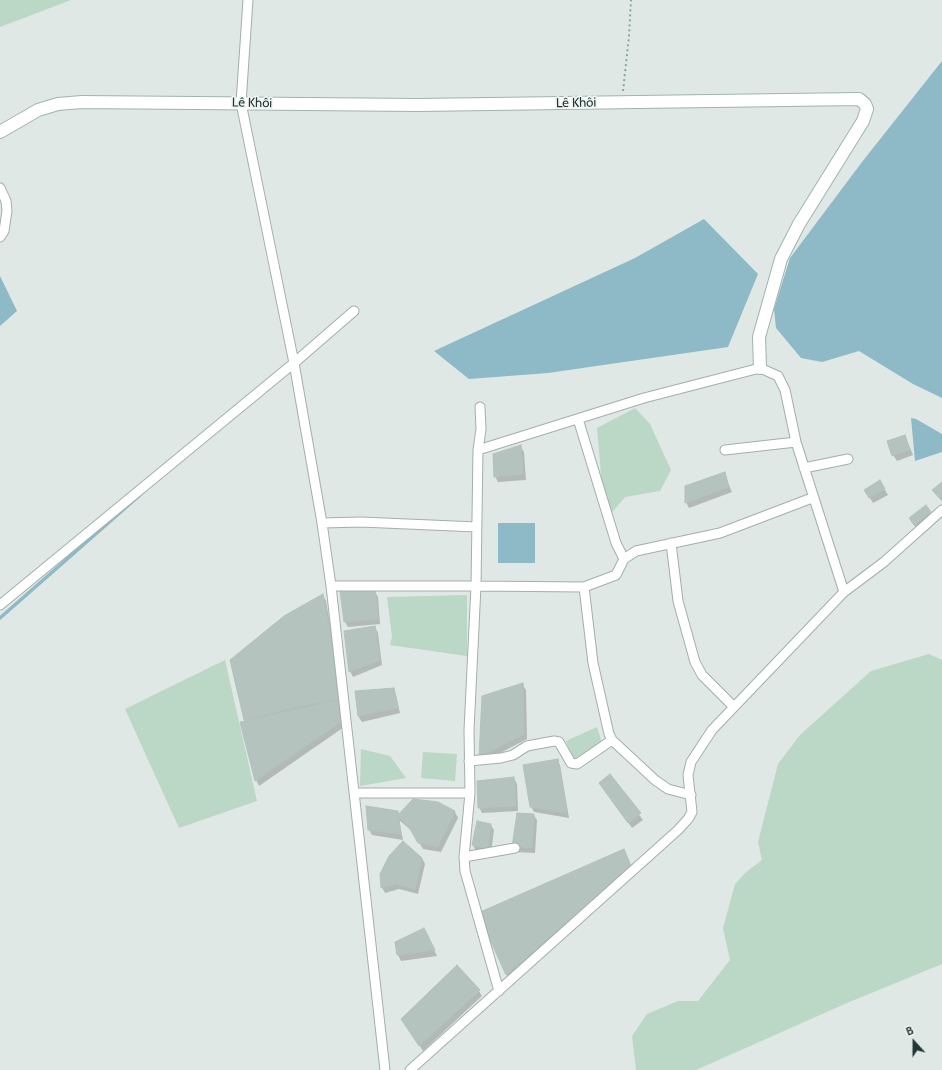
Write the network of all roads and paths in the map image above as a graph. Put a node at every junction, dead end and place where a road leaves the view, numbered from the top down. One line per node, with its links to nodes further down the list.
1 (248, 0): 4 (street)
2 (631, 0): 3 (path)
3 (622, 102): 4 (street, Lê Khôi); 10 (street, Lê Khôi)
4 (241, 103): 5 (street, Lê Khôi); 9 (street)
5 (0, 132)
6 (0, 188): 7 (street)
7 (0, 237)
8 (354, 311): 9 (street)
9 (294, 363): 20 (street); 28 (street)
10 (760, 368): 12 (street); 13 (street)
11 (480, 407): 14 (street)
12 (578, 419): 14 (street); 23 (street)
13 (796, 442): 15 (street); 17 (street)
14 (478, 450): 21 (street)
15 (725, 450)
16 (848, 459): 17 (street)
17 (804, 468): 18 (street)
18 (812, 498): 22 (street); 27 (street)
19 (942, 510): 27 (street)
20 (322, 523): 21 (street); 24 (street)
21 (477, 527): 25 (street)
22 (671, 544): 23 (street); 29 (street)
23 (624, 559): 26 (street)
24 (331, 586): 25 (street); 32 (street)
25 (476, 586): 26 (street); 31 (street)
26 (584, 587): 30 (street)
27 (844, 592): 29 (street)
28 (0, 605)
29 (733, 706): 34 (street)
30 (612, 740): 31 (street); 34 (street)
31 (469, 761): 33 (street)
32 (354, 793): 33 (street); 38 (street)
33 (470, 793): 36 (street)
34 (691, 795): 37 (street)
35 (516, 848): 36 (street)
36 (464, 857): 37 (street)
37 (499, 992): 39 (street)
38 (385, 1070)
39 (410, 1070)

